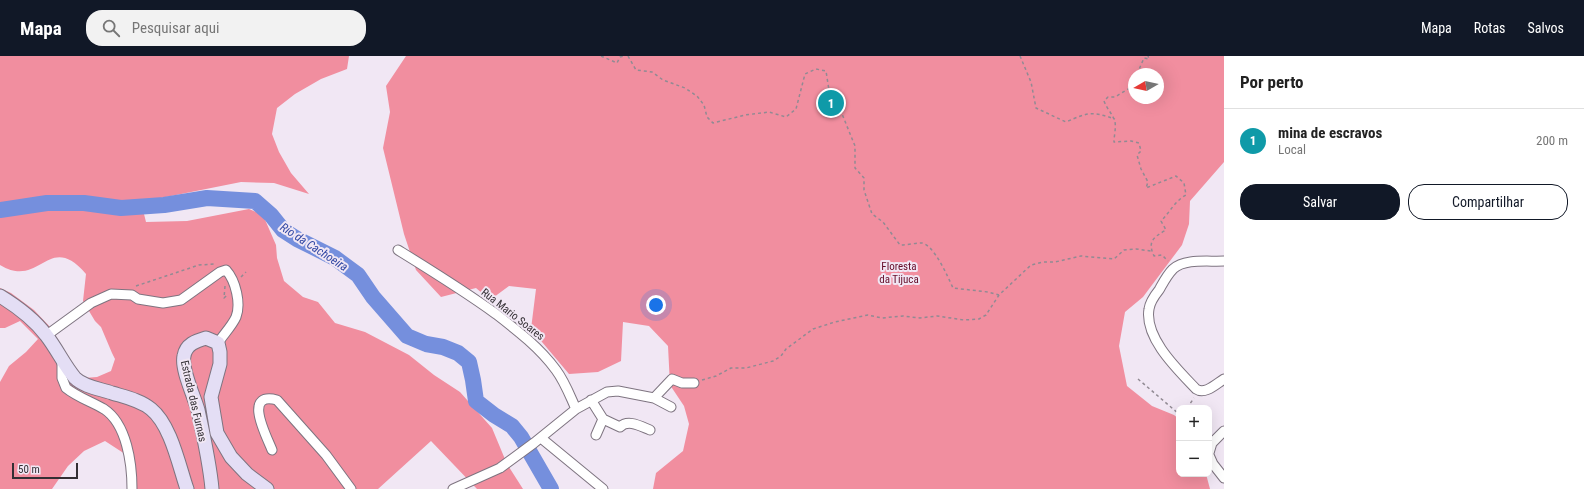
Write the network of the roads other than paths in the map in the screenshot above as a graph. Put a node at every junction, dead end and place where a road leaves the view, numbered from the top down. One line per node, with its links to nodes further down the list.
1 (398, 250): 12 (street, Rua Mario Soares)
2 (1224, 261): 7 (street)
3 (0, 296): 4 (main road)
4 (47, 335): 5 (street); 6 (main road)
5 (218, 343): 24 (main road, Estrada das Furnas); 25 (main road, Estrada das Furnas)
6 (62, 360): 22 (street); 23 (main road)
7 (1224, 379)
8 (694, 382): 9 (street)
9 (654, 398): 10 (street); 11 (street)
10 (591, 400): 12 (street); 13 (street)
11 (670, 407)
12 (576, 409): 17 (street)
13 (603, 419): 14 (street); 16 (street)
14 (650, 430)
15 (1224, 431): 18 (street)
16 (596, 435)
17 (537, 440): 27 (street); 28 (street)
18 (1212, 443)
19 (272, 450): 26 (street)
20 (1212, 462): 21 (street)
21 (1224, 478)
22 (132, 489)
23 (187, 489)
24 (212, 489)
25 (267, 489)
26 (351, 489)
27 (453, 489)
28 (602, 489)

